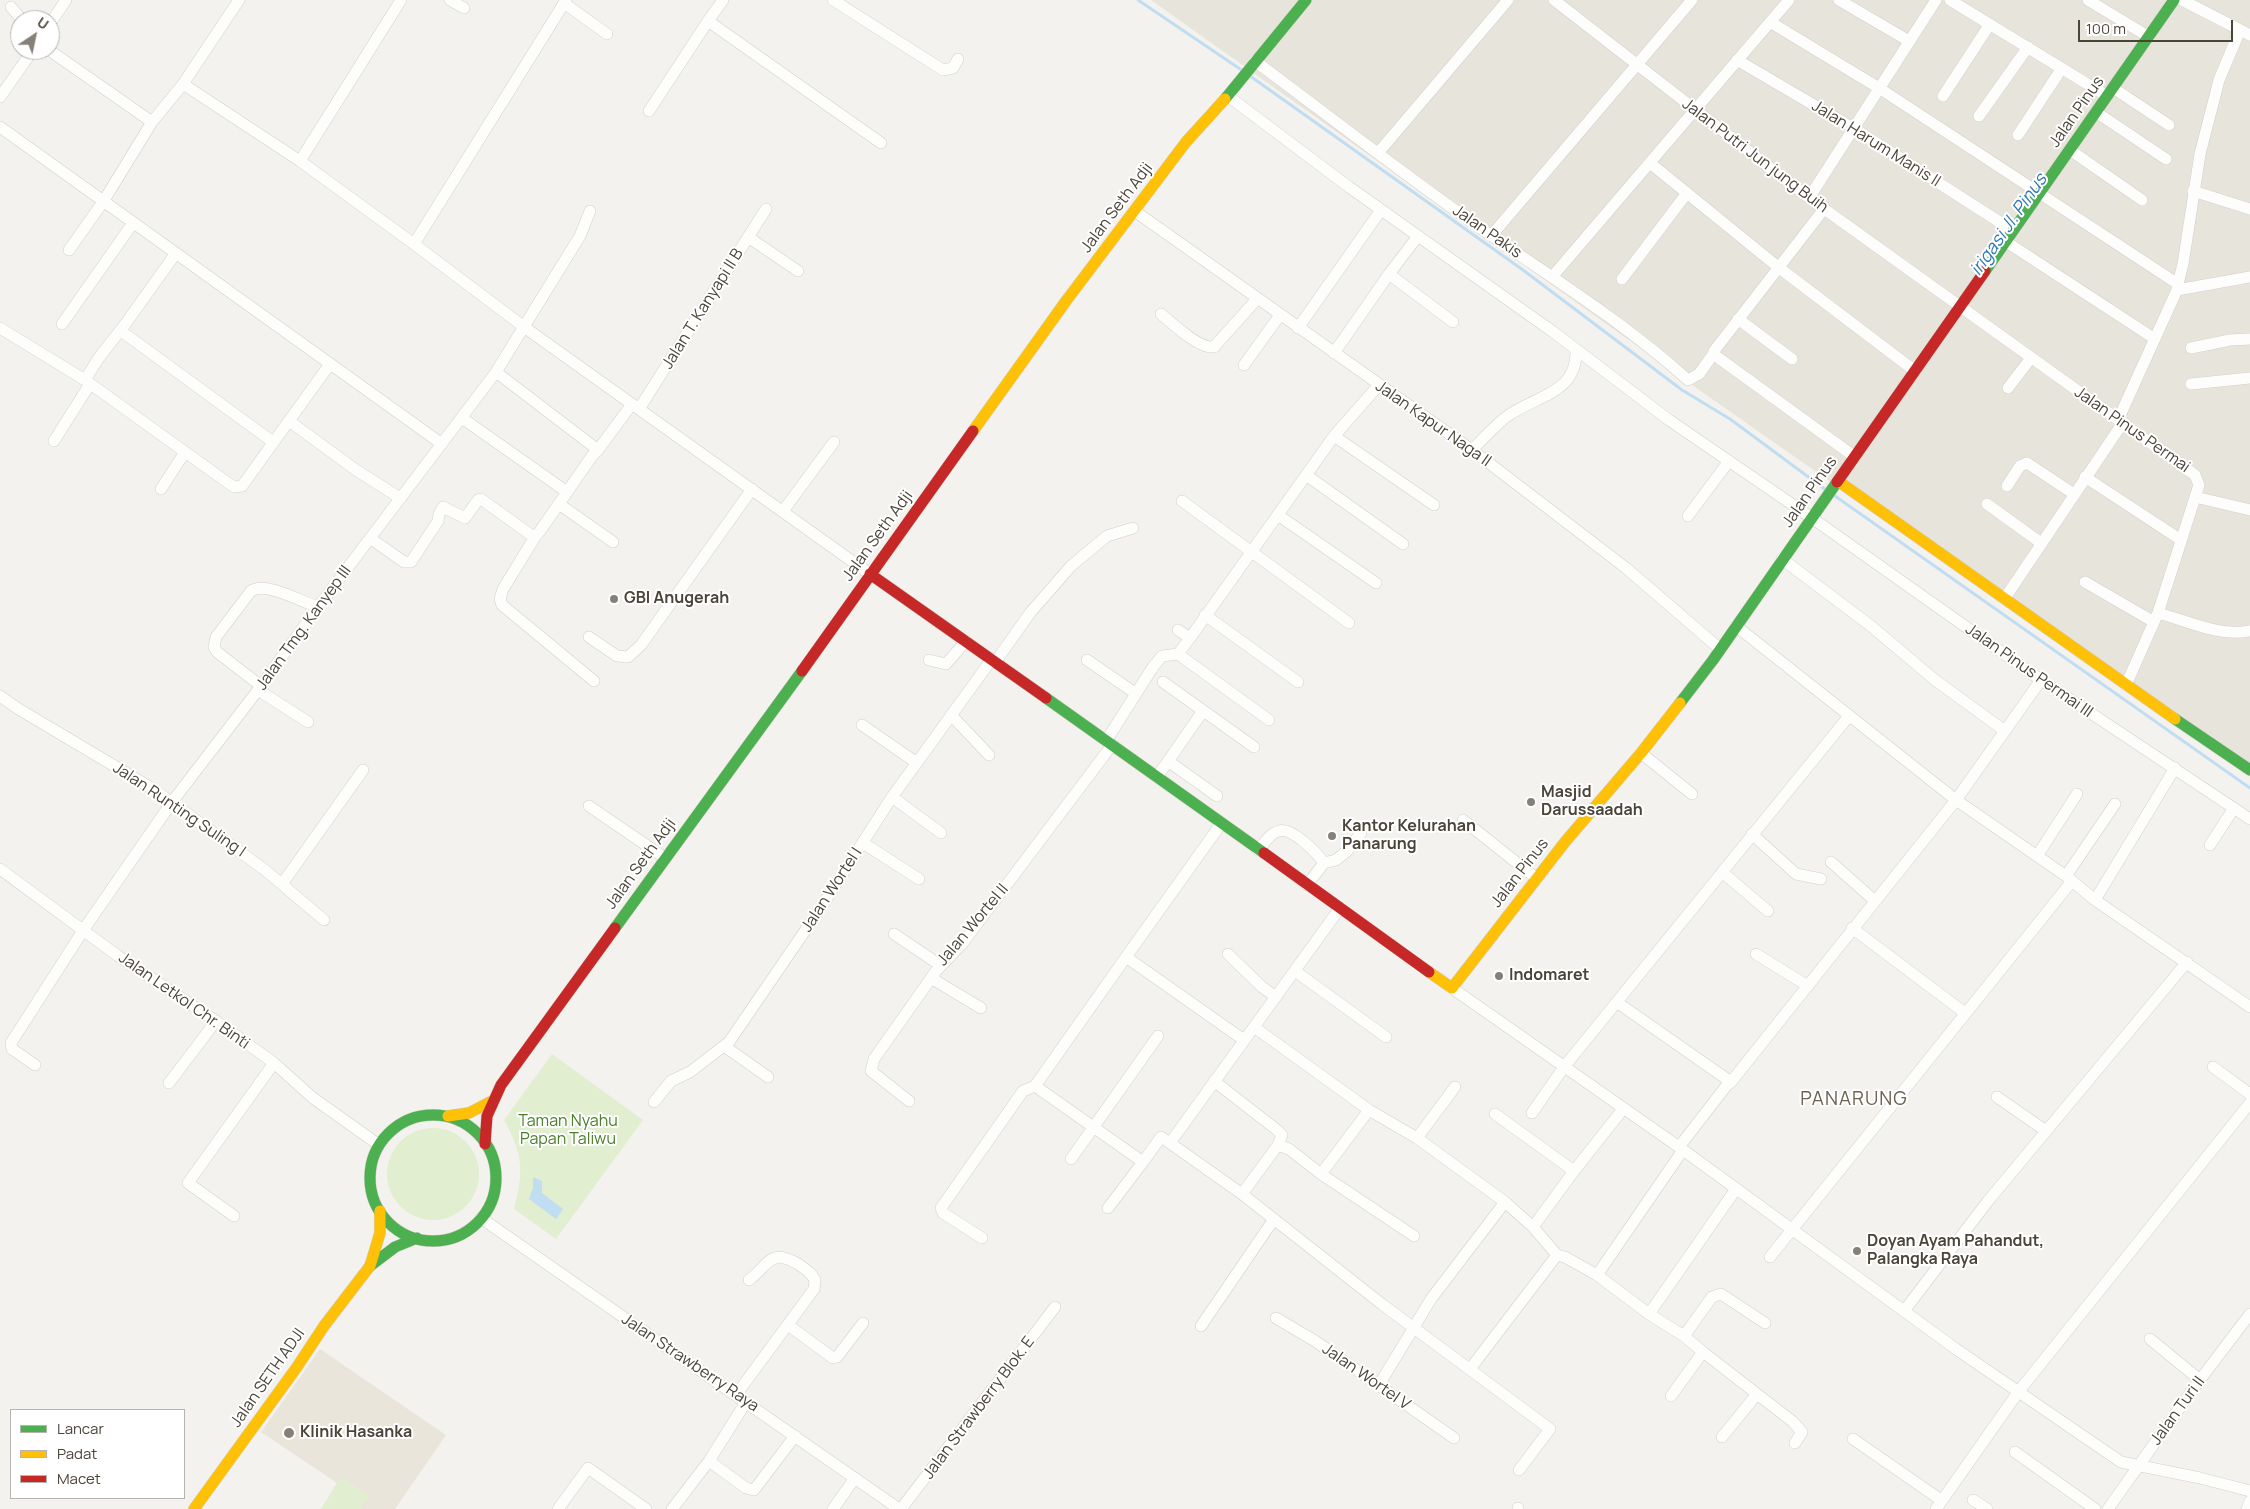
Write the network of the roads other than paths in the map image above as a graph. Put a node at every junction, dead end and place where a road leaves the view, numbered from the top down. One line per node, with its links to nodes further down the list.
1 (239, 0): 36 (street)
2 (401, 0): 55 (street)
3 (450, 0): 19 (street)
4 (723, 0): 21 (street)
5 (834, 0): 30 (street)
6 (1306, 0): 33 (street, Jalan Seth Adji)
7 (1508, 0): 53 (street)
8 (1554, 0): 34 (street, Jalan Putri Jun jung Buih)
9 (1692, 0): 34 (street)
10 (1788, 0): 22 (street)
11 (1839, 0): 27 (street)
12 (1936, 0): 27 (street)
13 (1950, 0): 23 (street)
14 (2088, 0): 26 (street)
15 (2174, 0): 26 (street, Jalan Pinus)
16 (2182, 0): 24 (street)
17 (565, 2): 25 (street); 75 (street)
18 (11, 7): 20 (street)
19 (464, 8)
20 (14, 10)
21 (708, 21): 43 (street); 51 (street)
22 (1770, 22): 32 (street); 37 (street)
23 (1990, 24): 28 (street); 40 (street)
24 (2245, 32): 57 (street)
25 (607, 34)
26 (2149, 37): 38 (street, Jalan Pinus)
27 (1909, 42): 37 (street)
28 (2028, 47): 35 (street); 45 (street)
29 (60, 57): 46 (street)
30 (958, 59)
31 (25, 60): 41 (street)
32 (1737, 60): 42 (street); 49 (street, Jalan Harum Manis II)
33 (1254, 62): 39 (street, Jalan Seth Adji); 53 (street, Jalan Pakis)
34 (1636, 64): 42 (street, Jalan Putri Jun jung Buih); 72 (street)
35 (2062, 68): 38 (street); 50 (street)
36 (183, 84): 46 (street); 55 (street)
37 (1879, 88): 49 (street); 58 (street)
38 (2110, 92): 44 (street, Jalan Pinus); 47 (street)
39 (1228, 96): 66 (street, Jalan Pinus Permai III); 68 (street, Jalan Seth Adji)
40 (1943, 96)
41 (0, 97)
42 (1695, 110): 56 (street); 60 (street, Jalan Putri Jun jung Buih)
43 (649, 111)
44 (2096, 112): 52 (street, Jalan Pinus); 54 (street)
45 (1979, 116)
46 (152, 122): 62 (street)
47 (2169, 125)
48 (0, 127): 62 (street)
49 (1853, 128): 60 (street); 70 (street, Jalan Harum Manis II)
50 (2018, 135)
51 (881, 143)
52 (2070, 150): 58 (street, Jalan Pinus); 61 (street)
53 (1378, 153): 72 (street, Jalan Pakis)
54 (2166, 159)
55 (300, 161): 75 (street)
56 (1650, 163): 59 (street); 81 (street)
57 (2193, 191): 65 (street); 84 (street)
58 (2040, 192): 70 (street, Jalan Pinus); 84 (street)
59 (1687, 193): 78 (street); 83 (street)
60 (1809, 198): 64 (street, Jalan Putri Jun jung Buih)
61 (2142, 200)
62 (104, 202): 69 (street); 76 (street)
63 (766, 209): 73 (street, Jalan T. Kanyapi II B)
64 (1824, 209): 78 (street); 86 (street, Jalan Putri Jun jung Buih)
65 (2250, 209)
66 (1380, 210): 71 (street, Jalan Pinus Permai III); 94 (street)
67 (590, 211): 92 (street, Jalan Tmg. Kanyep III)
68 (1136, 212): 85 (street, Jalan Kapur Naga II); 155 (street, Jalan Seth Adji)
69 (133, 222): 77 (street); 91 (street)
70 (2012, 230): 74 (street, Jalan Pinus)
71 (1418, 236): 80 (street); 99 (street, Jalan Pinus Permai III)
72 (1491, 236): 81 (street, Jalan Pakis)
73 (748, 237): 79 (street); 113 (street, Jalan T. Kanyapi II B)
74 (2005, 241): 86 (street, Jalan Pinus); 97 (street)
75 (414, 244): 92 (street)
76 (69, 250)
77 (176, 253): 95 (street); 104 (street)
78 (1778, 267): 89 (street); 106 (street)
79 (798, 271)
80 (1389, 274): 90 (street); 100 (street)
81 (1552, 277): 101 (street, Jalan Pakis)
82 (2250, 277): 84 (street)
83 (1622, 279)
84 (2177, 287): 97 (street)
85 (1257, 299): 87 (street); 88 (street, Jalan Kapur Naga II)
86 (1960, 307): 102 (street, Jalan Pinus Permai); 106 (street, Jalan Pinus)
87 (1161, 314)
88 (1280, 315): 94 (street, Jalan Kapur Naga II); 105 (street)
89 (1738, 319): 101 (street); 103 (street)
90 (1453, 322)
91 (62, 324)
92 (524, 327): 107 (street, Jalan Tmg. Kanyep III); 113 (street)
93 (0, 328): 109 (street)
94 (1298, 328): 100 (street, Jalan Kapur Naga II)
95 (121, 331): 109 (street); 119 (street)
96 (2250, 338): 98 (street)
97 (2155, 339): 116 (street)
98 (2191, 348)
99 (1576, 349): 123 (street); 126 (street, Jalan Pinus Permai III)
100 (1334, 353): 111 (street, Jalan Kapur Naga II)
101 (1714, 353): 125 (street)
102 (2031, 358): 112 (street); 116 (street, Jalan Pinus Permai)
103 (1792, 359)
104 (330, 364): 115 (street); 121 (street)
105 (1244, 365)
106 (1915, 371): 125 (street, Jalan Pinus)
107 (496, 372): 114 (street, Jalan Tmg. Kanyep III); 122 (street)
108 (2250, 378): 110 (street)
109 (87, 382): 118 (street); 124 (street)
110 (2191, 384)
111 (1379, 385): 117 (street); 123 (street, Jalan Kapur Naga II)
112 (2008, 388)
113 (636, 406): 122 (street, Jalan T. Kanyapi II B); 132 (street)
114 (462, 418): 121 (street, Jalan Tmg. Kanyep III); 133 (street)
115 (289, 420): 119 (street); 136 (street)
116 (2120, 422): 128 (street); 135 (street, Jalan Pinus Permai)
117 (1334, 436): 127 (street); 140 (street)
118 (54, 441)
119 (273, 442): 124 (street)
120 (834, 442): 142 (street)
121 (442, 444): 136 (street, Jalan Tmg. Kanyep III)
122 (598, 450): 133 (street, Jalan T. Kanyapi II B)
123 (1472, 450): 169 (street, Jalan Kapur Naga II)
124 (185, 452): 131 (street)
125 (1855, 457): 129 (street, Jalan Pinus)
126 (1729, 461): 144 (street); 145 (street, Jalan Pinus Permai III)
127 (1306, 475): 143 (street); 152 (street)
128 (2086, 477): 134 (street); 149 (street)
129 (1836, 484): 145 (street, Jalan Pinus); 158 (street)
130 (2006, 486): 134 (street)
131 (160, 489)
132 (752, 490): 142 (street); 166 (street)
133 (567, 492): 138 (street, Jalan T. Kanyapi II B)
134 (2074, 494): 151 (street)
135 (2195, 497): 141 (street); 149 (street, Jalan Pinus Permai)
136 (400, 498): 148 (street, Jalan Tmg. Kanyep III)
137 (1182, 501): 153 (street)
138 (559, 504): 147 (street, Jalan T. Kanyapi II B); 150 (street)
139 (1987, 504): 151 (street)
140 (1434, 505)
141 (2250, 510)
142 (783, 511): 155 (street)
143 (1278, 514): 153 (street); 157 (street)
144 (1688, 516)
145 (1812, 518): 154 (street, Jalan Pinus); 174 (street, Jalan Pinus Permai III)
146 (1133, 528): 172 (street, Jalan Wortel I)
147 (535, 537): 148 (street); 175 (street, Jalan T. Kanyapi II B)
148 (370, 538): 159 (street, Jalan Tmg. Kanyep III)
149 (2181, 540): 161 (street, Jalan Pinus Permai)
150 (613, 542)
151 (2041, 543): 158 (street)
152 (1404, 544)
153 (1252, 553): 160 (street); 162 (street)
154 (1782, 559): 163 (street, Jalan Pinus); 188 (street)
155 (870, 574): 168 (street); 218 (street, Jalan Seth Adji)
156 (2085, 582): 161 (street)
157 (1376, 583)
158 (2005, 598): 178 (street)
159 (318, 607): 179 (street, Jalan Tmg. Kanyep III); 179 (street)
160 (1205, 615): 167 (street); 177 (street)
161 (2156, 618): 165 (street); 178 (street, Jalan Pinus Permai)
162 (1349, 623)
163 (1736, 626): 169 (street, Jalan Pinus); 184 (street)
164 (1178, 630): 167 (street)
165 (2250, 632)
166 (589, 637)
167 (1190, 638): 170 (street)
168 (966, 641): 171 (street); 172 (street)
169 (1720, 649): 191 (street, Jalan Pinus)
170 (1178, 654): 180 (street, Jalan Wortel II); 185 (street)
171 (929, 660)
172 (994, 660): 183 (street, Jalan Wortel I); 189 (street)
173 (1087, 660): 180 (street)
174 (2041, 680): 188 (street); 195 (street, Jalan Pinus Permai III)
175 (594, 681)
176 (1164, 682): 182 (street)
177 (1298, 682)
178 (2126, 685): 197 (street)
179 (260, 688): 186 (street); 204 (street, Jalan Tmg. Kanyep III)
180 (1135, 693): 189 (street, Jalan Wortel II)
181 (0, 696): 204 (street, Jalan Runting Suling I)
182 (1203, 711): 190 (street); 193 (street)
183 (951, 715): 192 (street); 194 (street, Jalan Wortel I)
184 (1848, 716): 203 (street); 213 (street)
185 (1269, 720)
186 (308, 722)
187 (862, 725): 194 (street)
188 (2005, 731): 203 (street)
189 (1109, 743): 198 (street); 241 (street, Jalan Wortel II)
190 (1254, 746)
191 (1641, 753): 199 (street); 223 (street, Jalan Pinus)
192 (988, 755)
193 (1168, 761): 198 (street); 201 (street)
194 (917, 763): 202 (street, Jalan Wortel I)
195 (2175, 768): 207 (street, Jalan Pinus Permai III); 229 (street)
196 (363, 770): 227 (street)
197 (2250, 770)
198 (1157, 777): 210 (street)
199 (1692, 794)
200 (2077, 794): 217 (street)
201 (1217, 796)
202 (892, 797): 211 (street); 214 (street, Jalan Wortel I)
203 (1956, 800): 217 (street); 230 (street)
204 (172, 802): 227 (street, Jalan Runting Suling I); 235 (street, Jalan Tmg. Kanyep III)
205 (2115, 804): 224 (street)
206 (589, 806): 218 (street)
207 (2234, 808): 208 (street, Jalan Pinus Permai III); 215 (street)
208 (2250, 819)
209 (1463, 820): 223 (street)
210 (1221, 824): 216 (street); 239 (street)
211 (941, 833)
212 (1360, 833): 220 (street)
213 (1752, 834): 222 (street); 226 (street)
214 (863, 843): 225 (street); 256 (street, Jalan Wortel I)
215 (2210, 845)
216 (1258, 850): 220 (street); 228 (street)
217 (2037, 856): 224 (street)
218 (664, 858): 270 (street, Jalan Seth Adji)
219 (1831, 862): 230 (street)
220 (1324, 863): 228 (street)
221 (0, 869): 235 (street, Jalan Letkol Chr. Binti)
222 (1722, 872): 232 (street); 247 (street)
223 (1536, 878): 245 (street, Jalan Pinus)
224 (2069, 878): 229 (street); 250 (street)
225 (919, 879)
226 (1821, 879)
227 (282, 884): 233 (street, Jalan Runting Suling I)
228 (1307, 885): 231 (street)
229 (2095, 900): 240 (street)
230 (1875, 901): 234 (street)
231 (1340, 908): 242 (street); 245 (street)
232 (1768, 911)
233 (324, 920)
234 (1852, 928): 244 (street); 250 (street)
235 (84, 929): 251 (street, Jalan Letkol Chr. Binti); 258 (street, Jalan Tmg. Kanyep III)
236 (894, 934): 241 (street)
237 (1228, 954): 246 (street)
238 (1756, 954): 244 (street)
239 (1126, 957): 255 (street); 265 (street)
240 (2187, 962): 248 (street); 279 (street)
241 (940, 965): 243 (street, Jalan Wortel II)
242 (1294, 971): 246 (street); 254 (street)
243 (931, 978): 249 (street); 269 (street, Jalan Wortel II)
244 (1808, 986): 264 (street)
245 (1452, 988): 260 (street)
246 (1276, 997): 252 (street)
247 (1618, 1003): 260 (street); 264 (street)
248 (2250, 1007)
249 (982, 1008)
250 (1965, 1013): 299 (street)
251 (216, 1021): 257 (street, Jalan Letkol Chr. Binti); 263 (street)
252 (1254, 1027): 255 (street); 274 (street)
253 (1158, 1036): 278 (street)
254 (1386, 1038)
255 (1244, 1040): 262 (street)
256 (724, 1046): 261 (street); 271 (street, Jalan Wortel I)
257 (274, 1064): 283 (street, Jalan Letkol Chr. Binti); 295 (street)
258 (35, 1065)
259 (2213, 1066): 267 (street)
260 (1564, 1067): 273 (street); 275 (street)
261 (768, 1077)
262 (1214, 1081): 281 (street); 284 (street)
263 (169, 1082)
264 (1731, 1082): 285 (street)
265 (1035, 1086): 278 (street); 302 (street)
266 (1455, 1087): 280 (street)
267 (2250, 1094)
268 (1997, 1097): 279 (street)
269 (909, 1101)
270 (490, 1102): 277 (street); 282 (street)
271 (654, 1102)
272 (2250, 1103): 324 (street)
273 (1623, 1109): 285 (street); 288 (street)
274 (1369, 1110): 280 (street); 289 (street)
275 (1532, 1113)
276 (1495, 1114): 288 (street)
277 (444, 1116): 282 (street); 283 (street)
278 (1092, 1127): 286 (street); 287 (street)
279 (2046, 1131): 309 (street)
280 (1417, 1138): 292 (street)
281 (1170, 1143): 287 (street); 291 (street)
282 (485, 1144): 296 (street)
283 (379, 1145): 294 (street)
284 (1278, 1145): 289 (street); 291 (street)
285 (1681, 1149): 290 (street); 306 (street)
286 (1071, 1159)
287 (1143, 1162): 293 (street)
288 (1574, 1171): 298 (street)
289 (1321, 1174): 300 (street)
290 (1736, 1189): 299 (street); 310 (street)
291 (1242, 1194): 297 (street)
292 (1505, 1202): 298 (street); 317 (street)
293 (1108, 1208)
294 (380, 1211): 301 (street); 305 (street)
295 (234, 1216)
296 (481, 1218): 301 (street); 326 (street, Jalan Strawberry Raya)
297 (1274, 1219): 316 (street); 317 (street)
298 (1534, 1227): 303 (street)
299 (1792, 1230): 304 (street); 309 (street)
300 (1414, 1236)
301 (418, 1238): 305 (street)
302 (982, 1238)
303 (1557, 1255): 306 (street); 321 (street)
304 (1770, 1257)
305 (370, 1266): 343 (street, Jalan SETH ADJI)
306 (1597, 1275): 310 (street)
307 (749, 1280): 315 (street)
308 (1055, 1307): 348 (street, Jalan Strawberry Blok. E)
309 (1904, 1311): 324 (street)
310 (1649, 1314): 318 (street)
311 (2250, 1314): 322 (street, Jalan Turi II)
312 (1276, 1318): 323 (street, Jalan Wortel V)
313 (863, 1322): 315 (street)
314 (1765, 1323): 318 (street)
315 (788, 1325): 326 (street)
316 (1201, 1326)
317 (1414, 1328): 321 (street); 323 (street)
318 (1684, 1336): 320 (street)
319 (2150, 1339): 322 (street)
320 (1704, 1352): 325 (street); 327 (street)
321 (1470, 1369): 337 (street)
322 (2200, 1380): 336 (street, Jalan Turi II)
323 (1379, 1385): 331 (street, Jalan Wortel V)
324 (2019, 1391): 336 (street); 342 (street)
325 (1757, 1394): 330 (street); 333 (street)
326 (736, 1395): 328 (street, Jalan Strawberry Raya)
327 (1671, 1396)
328 (746, 1402): 329 (street, Jalan Strawberry Raya); 335 (street)
329 (795, 1436): 335 (street); 338 (street, Jalan Strawberry Raya)
330 (1722, 1437)
331 (1454, 1438)
332 (1853, 1439): 342 (street)
333 (1795, 1443)
334 (2015, 1452): 350 (street)
335 (709, 1461): 346 (street)
336 (2139, 1466): 339 (street); 351 (street, Jalan Turi II)
337 (1519, 1470)
338 (854, 1478): 347 (street); 348 (street, Jalan Strawberry Raya)
339 (2250, 1491)
340 (1973, 1500): 349 (street)
341 (2250, 1501): 352 (street)
342 (1939, 1505)
343 (194, 1509)
344 (558, 1509): 345 (street)
345 (646, 1509)
346 (672, 1509)
347 (833, 1509)
348 (900, 1509)
349 (1987, 1509)
350 (2095, 1509)
351 (2108, 1509)
352 (2247, 1509)

